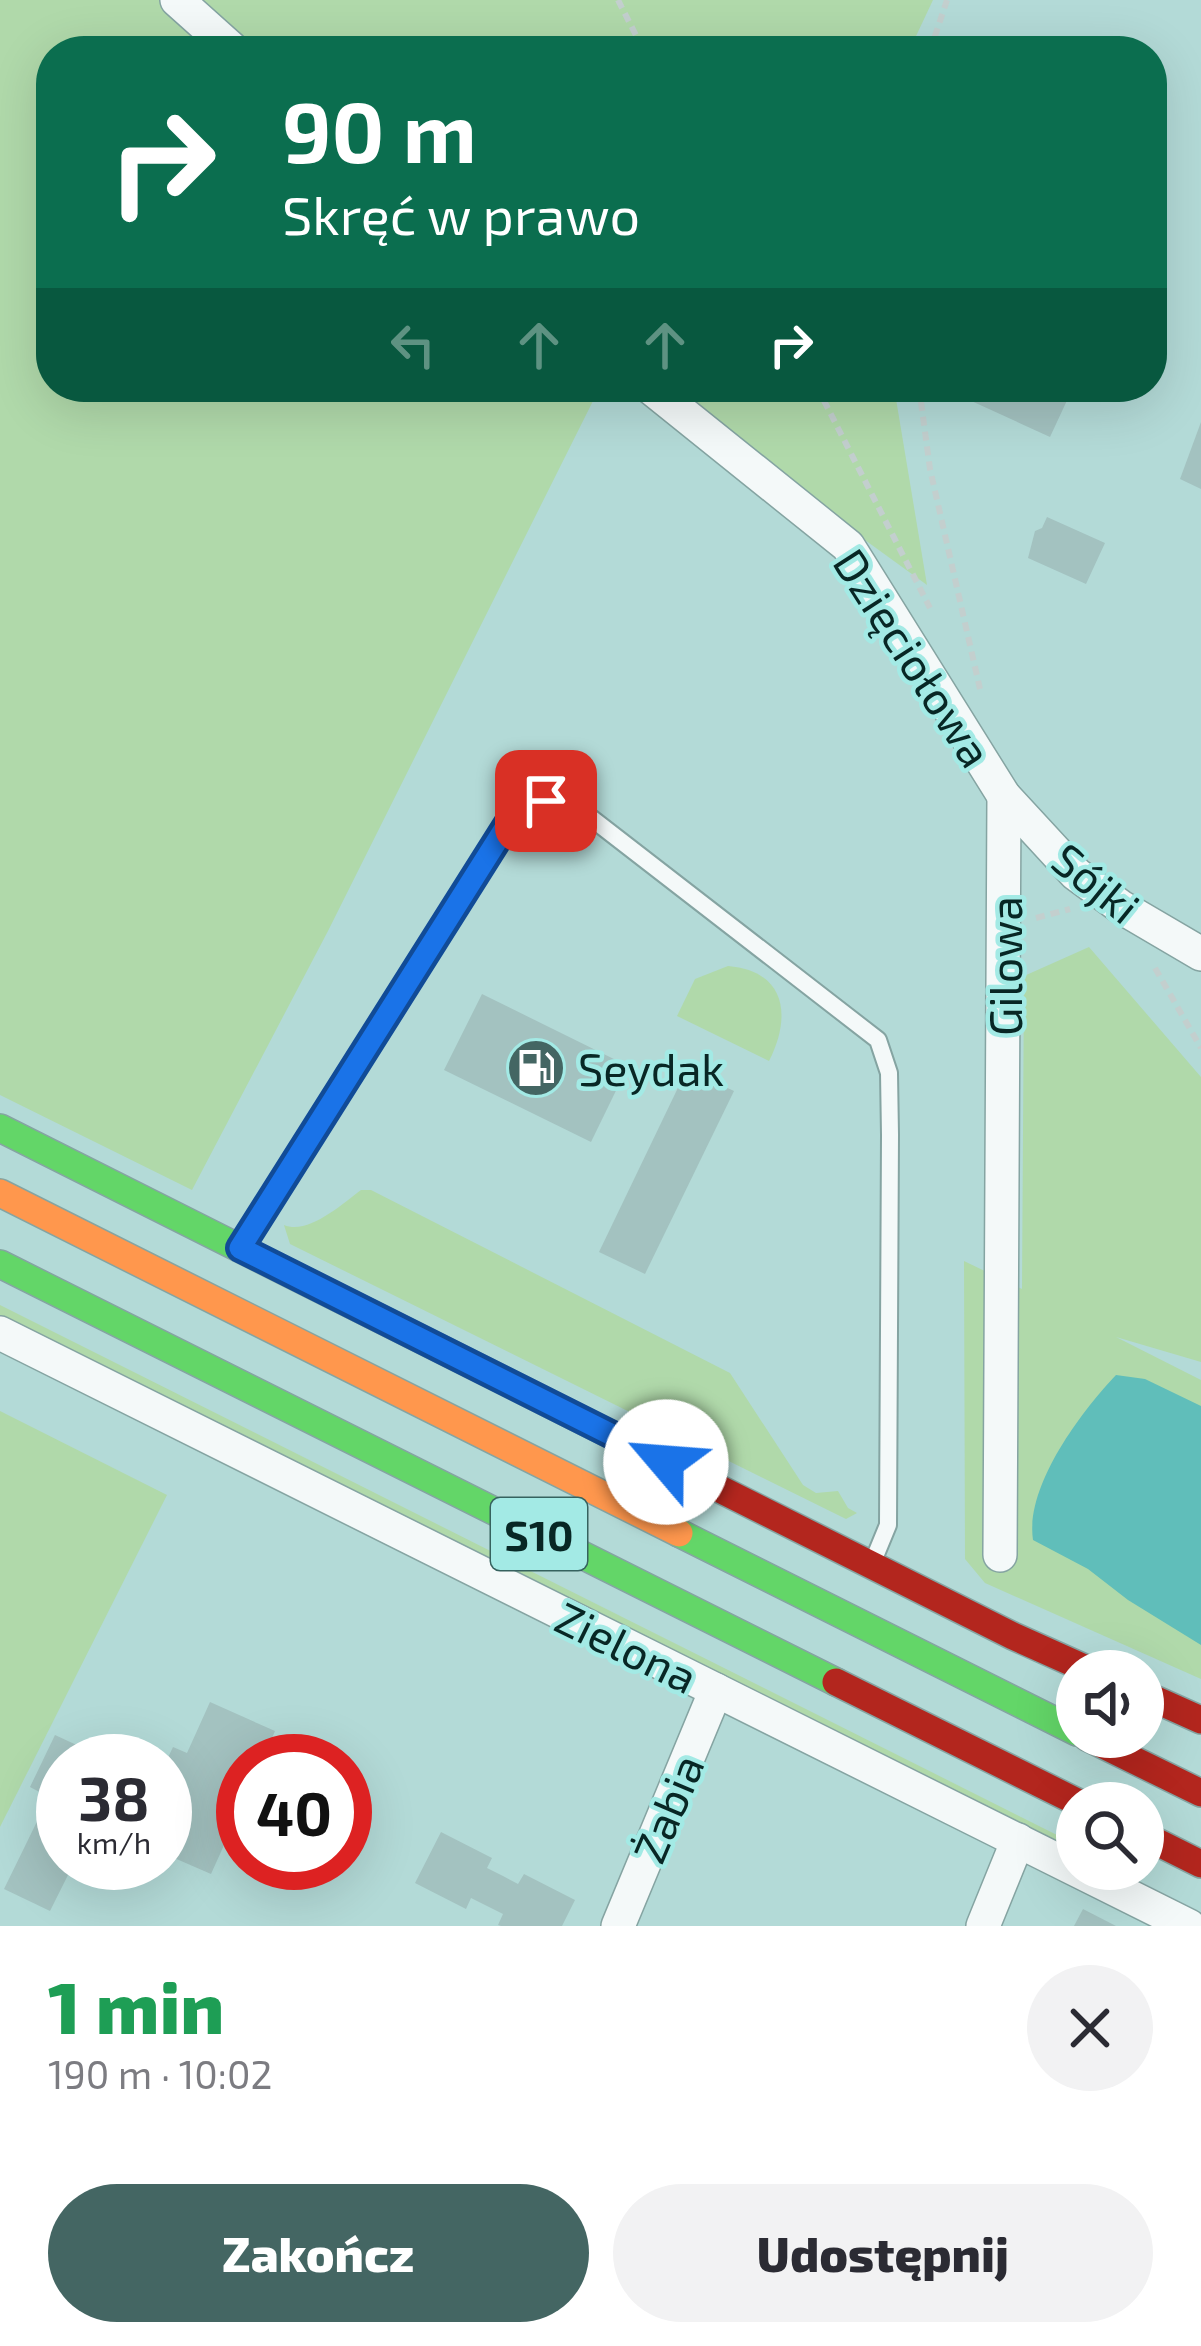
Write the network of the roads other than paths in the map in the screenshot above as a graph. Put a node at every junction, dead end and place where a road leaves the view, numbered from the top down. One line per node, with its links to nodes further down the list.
1 (177, 0): 2 (street)
2 (217, 36)
3 (669, 402): 4 (street, Dzięciołowa)
4 (1004, 796): 5 (street, Sójki); 11 (street, Gilowa)
5 (1201, 954)
6 (0, 1128): 8 (main road)
7 (0, 1193): 17 (main road, S10)
8 (240, 1248): 12 (main road); 12 (lane)
9 (0, 1264): 19 (main road, S10)
10 (0, 1334): 14 (street, Zielona)
11 (1000, 1555)
12 (871, 1565): 13 (main road)
13 (1056, 1654)
14 (716, 1690): 21 (street, Zielona); 24 (street, Żabia)
15 (1164, 1703): 16 (main road)
16 (1201, 1720)
17 (1056, 1721)
18 (1130, 1758): 20 (main road)
19 (1056, 1792)
20 (1201, 1793)
21 (1018, 1840): 25 (street); 26 (street, Zielona)
22 (1164, 1846): 23 (main road)
23 (1201, 1864)
24 (618, 1926)
25 (983, 1926)
26 (1190, 1926)

